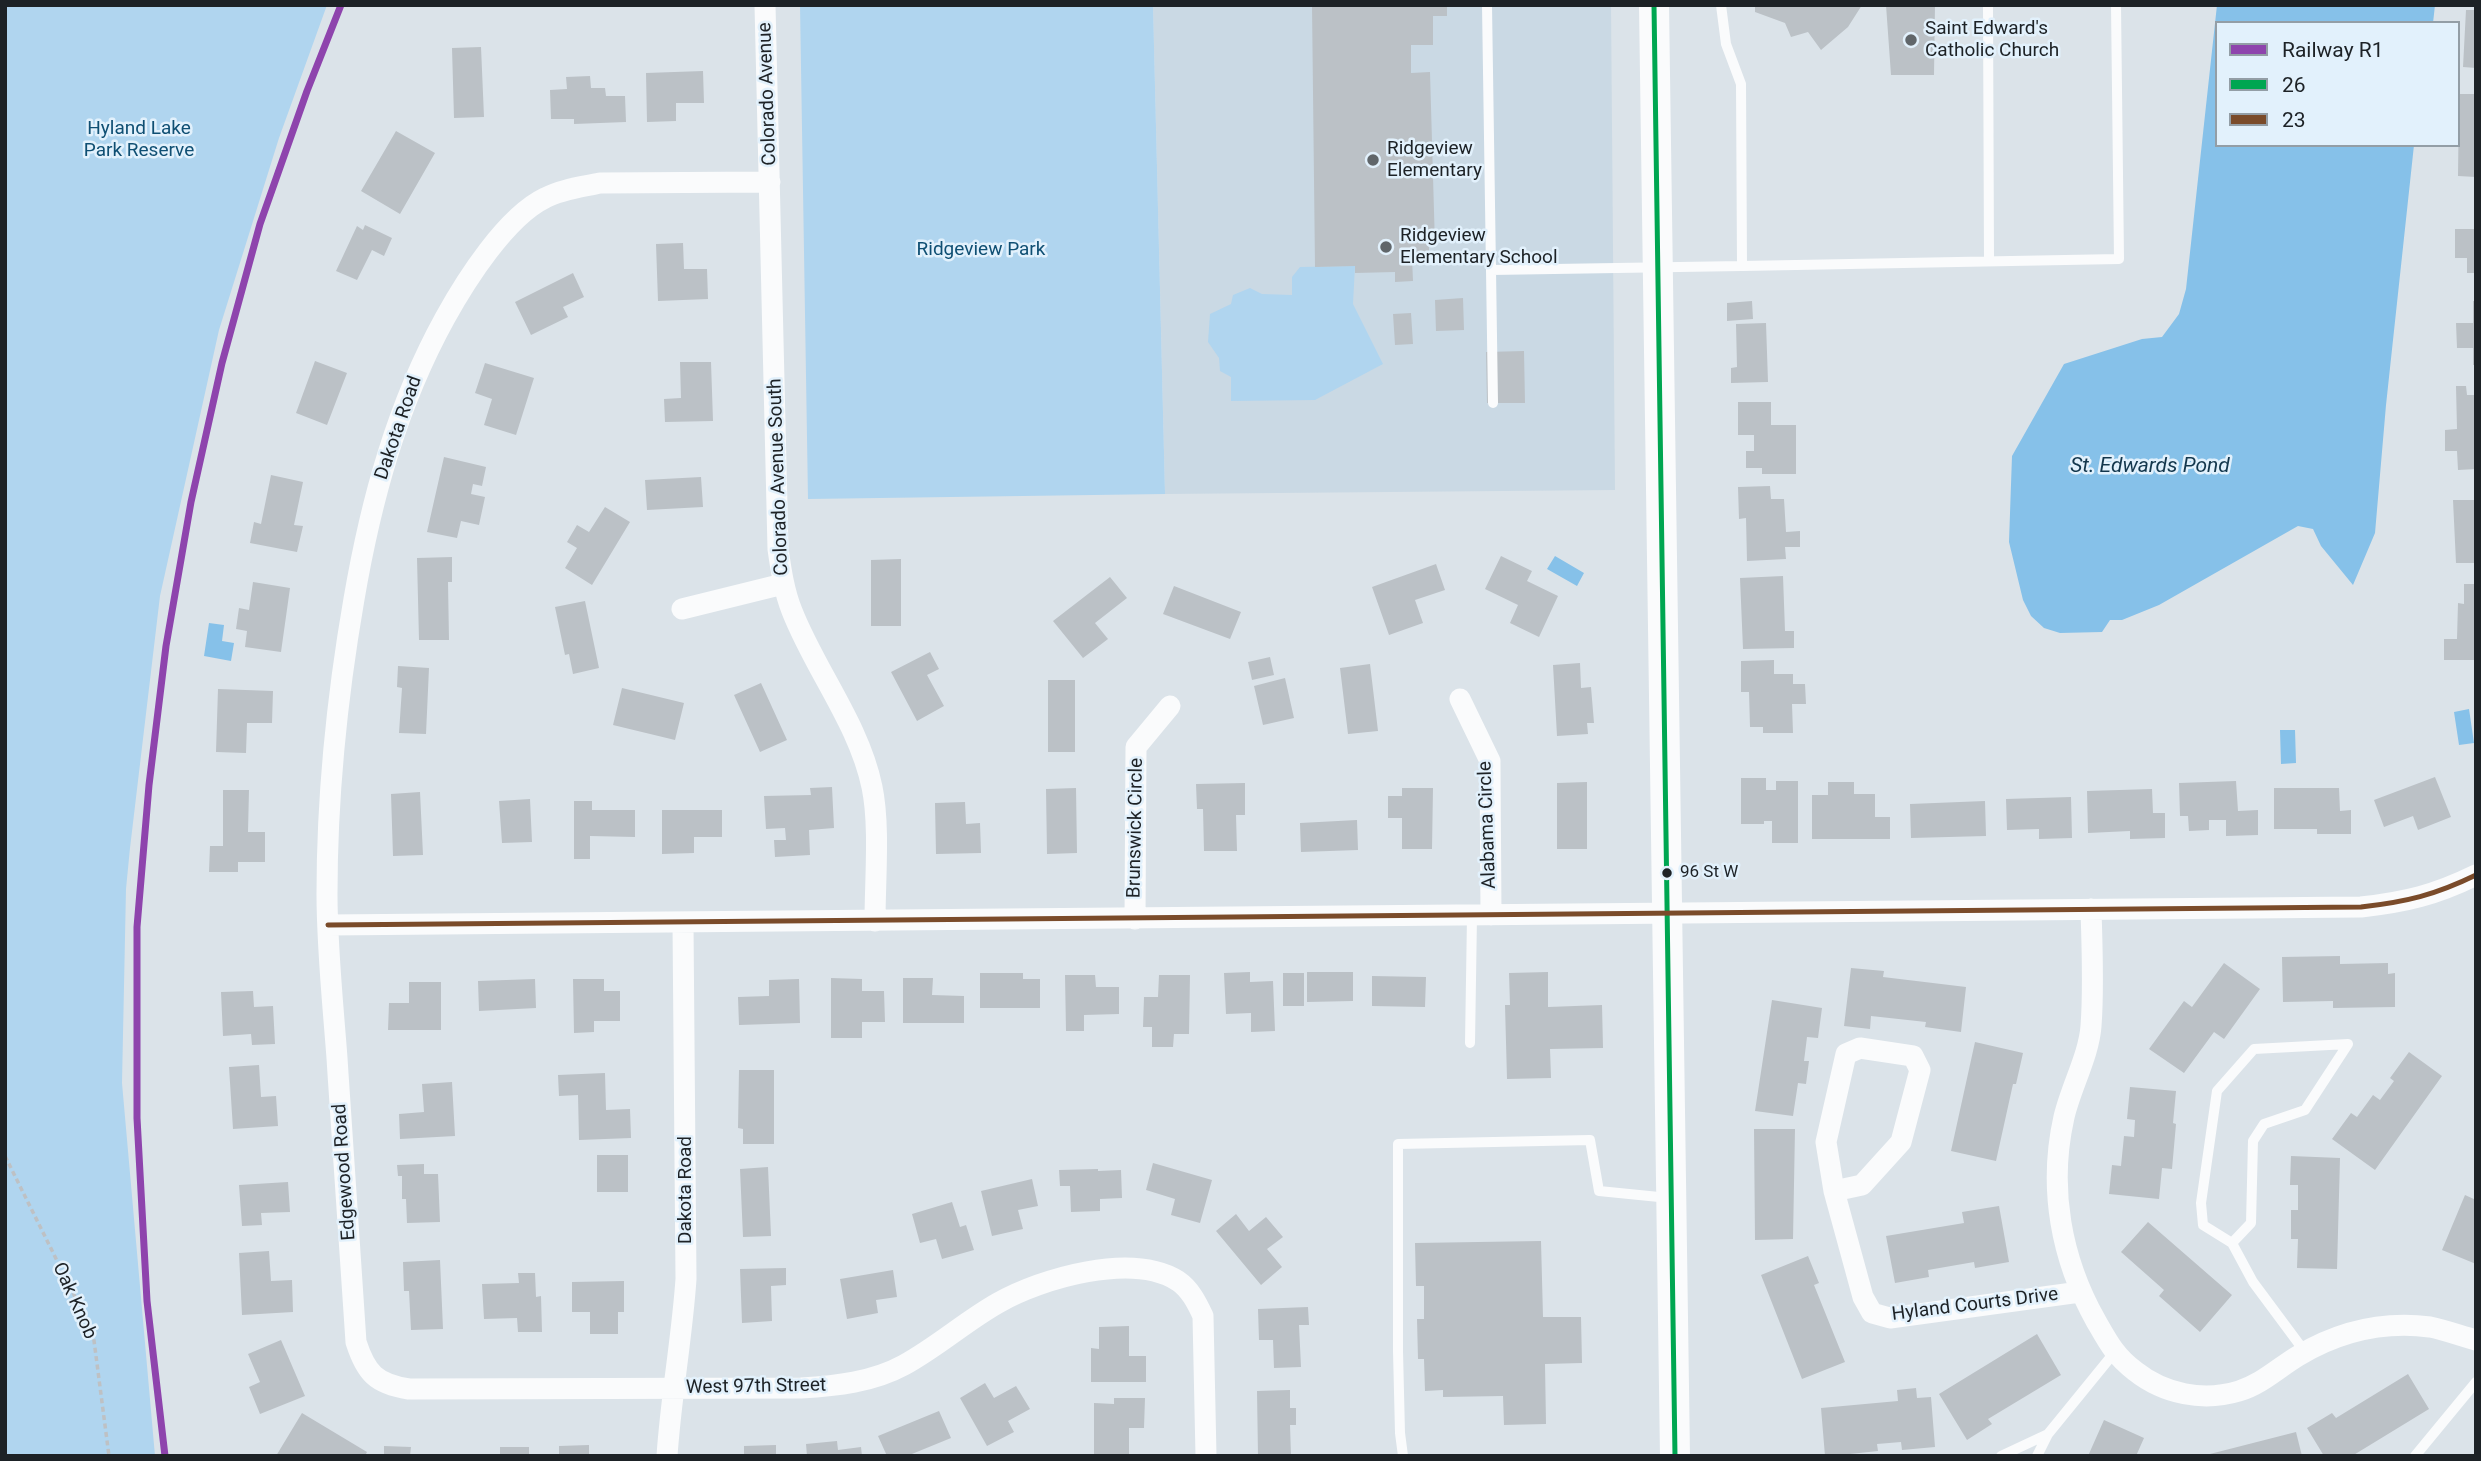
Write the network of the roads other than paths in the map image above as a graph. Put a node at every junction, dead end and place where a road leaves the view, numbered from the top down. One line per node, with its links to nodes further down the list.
1 (765, 5): 7 (street, Colorado Avenue)
2 (1487, 5): 11 (lane)
3 (1654, 5): 10 (street)
4 (1721, 5): 9 (lane)
5 (1988, 5): 8 (lane)
6 (2116, 5): 8 (lane)
7 (770, 182): 13 (street, Colorado Avenue South); 24 (street, Dakota Road)
8 (1989, 261): 9 (lane)
9 (1742, 266): 10 (lane)
10 (1657, 268): 11 (lane); 19 (street)
11 (1491, 270): 12 (lane)
12 (1493, 403)
13 (783, 584): 14 (street); 22 (street, Colorado Avenue South)
14 (682, 609)
15 (1460, 699): 20 (street, Alabama Circle)
16 (1170, 706): 21 (street, Brunswick Circle)
17 (2476, 875): 18 (street)
18 (2091, 909): 19 (street); 29 (street, Hyland Courts Drive)
19 (1667, 914): 20 (street); 27 (street)
20 (1481, 915): 21 (street); 25 (lane)
21 (1135, 919): 22 (street)
22 (875, 921): 23 (street)
23 (683, 923): 24 (street); 35 (street, Dakota Road)
24 (328, 925): 34 (street, Edgewood Road)
25 (1470, 1043)
26 (1834, 1191): 26 (street, Hyland Courts Drive); 29 (street, Hyland Courts Drive)
27 (1671, 1198): 39 (lane); 40 (street)
28 (2232, 1243): 28 (lane); 31 (lane)
29 (2080, 1292): 32 (street, Hyland Courts Drive)
30 (2476, 1340): 31 (street, Hyland Courts Drive)
31 (2305, 1352): 32 (street, Hyland Courts Drive)
32 (2114, 1353): 36 (lane)
33 (2476, 1382): 43 (lane)
34 (408, 1389): 35 (street, West 97th Street)
35 (674, 1389): 37 (street, Dakota Road); 38 (street, West 97th Street)
36 (2048, 1434): 41 (lane); 42 (lane)
37 (667, 1456)
38 (1206, 1456)
39 (1403, 1456)
40 (1675, 1456)
41 (2001, 1456)
42 (2037, 1456)
43 (2415, 1456)

